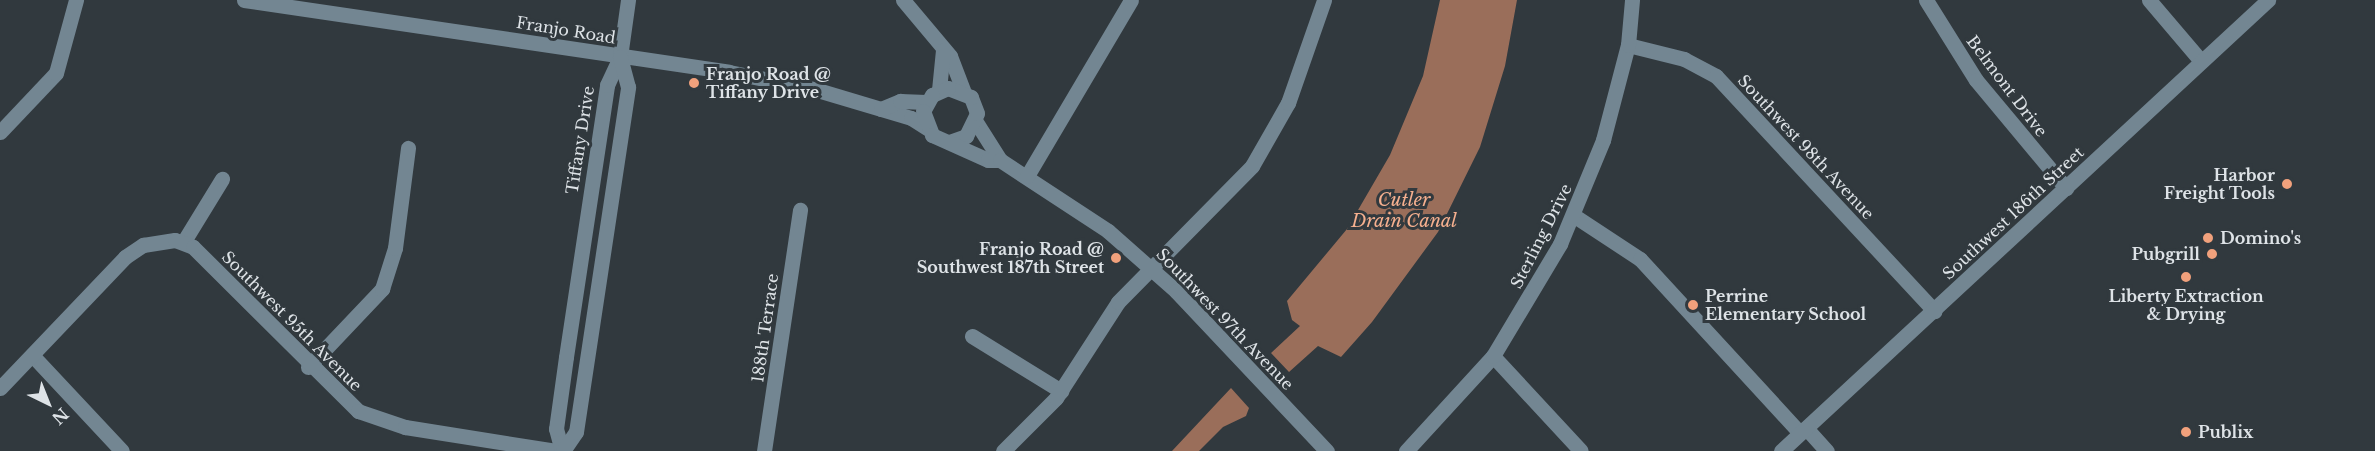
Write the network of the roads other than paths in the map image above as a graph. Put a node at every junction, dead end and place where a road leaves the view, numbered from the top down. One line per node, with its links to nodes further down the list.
1 (76, 0): 23 (street)
2 (244, 0): 12 (street, Franjo Road)
3 (352, 0): 12 (street)
4 (628, 0): 15 (street)
5 (903, 0): 14 (street)
6 (1131, 0): 27 (street)
7 (1324, 0): 33 (street)
8 (1632, 0): 13 (street, Sterling Drive)
9 (1926, 0): 29 (street, Belmont Drive)
10 (2149, 0): 16 (street)
11 (2268, 0): 16 (street, Southwest 186th Street)
12 (350, 16): 15 (street, Franjo Road)
13 (1628, 45): 31 (street, Sterling Drive); 34 (street, Southwest 98th Avenue)
14 (943, 50): 17 (street); 18 (street)
15 (620, 57): 20 (street, Franjo Road); 44 (street, Tiffany Drive); 44 (street, Tiffany Drive)
16 (2201, 60): 29 (street, Southwest 186th Street)
17 (939, 90): 18 (street); 19 (street)
18 (964, 92): 21 (street)
19 (926, 102): 20 (street); 22 (street)
20 (881, 109): 22 (street, Franjo Road)
21 (976, 122): 24 (street); 26 (street, Southwest 97th Avenue)
22 (927, 128): 24 (street)
23 (0, 132)
24 (949, 142): 26 (street, Southwest 97th Avenue)
25 (408, 148): 38 (street)
26 (1000, 160): 27 (street, Southwest 97th Avenue)
27 (1027, 176): 33 (street, Southwest 97th Avenue)
28 (222, 179): 32 (street)
29 (2066, 188): 34 (street, Southwest 186th Street)
30 (800, 210): 45 (street, 188th Terrace)
31 (1573, 215): 37 (street, Sterling Drive); 41 (street)
32 (184, 241): 36 (street); 38 (street, Southwest 95th Avenue)
33 (1153, 269): 40 (street); 47 (street, Southwest 97th Avenue)
34 (1934, 311): 41 (street, Southwest 186th Street)
35 (972, 336): 40 (street)
36 (33, 356): 39 (street); 42 (street)
37 (1493, 356): 48 (street, Sterling Drive); 49 (street)
38 (308, 367): 43 (street, Southwest 95th Avenue)
39 (0, 388)
40 (1061, 392): 46 (street)
41 (1803, 430): 50 (street, Southwest 186th Street); 51 (street)
42 (122, 451)
43 (556, 451)
44 (563, 451)
45 (764, 451)
46 (1003, 451)
47 (1327, 451)
48 (1406, 451)
49 (1581, 451)
50 (1781, 451)
51 (1827, 451)

